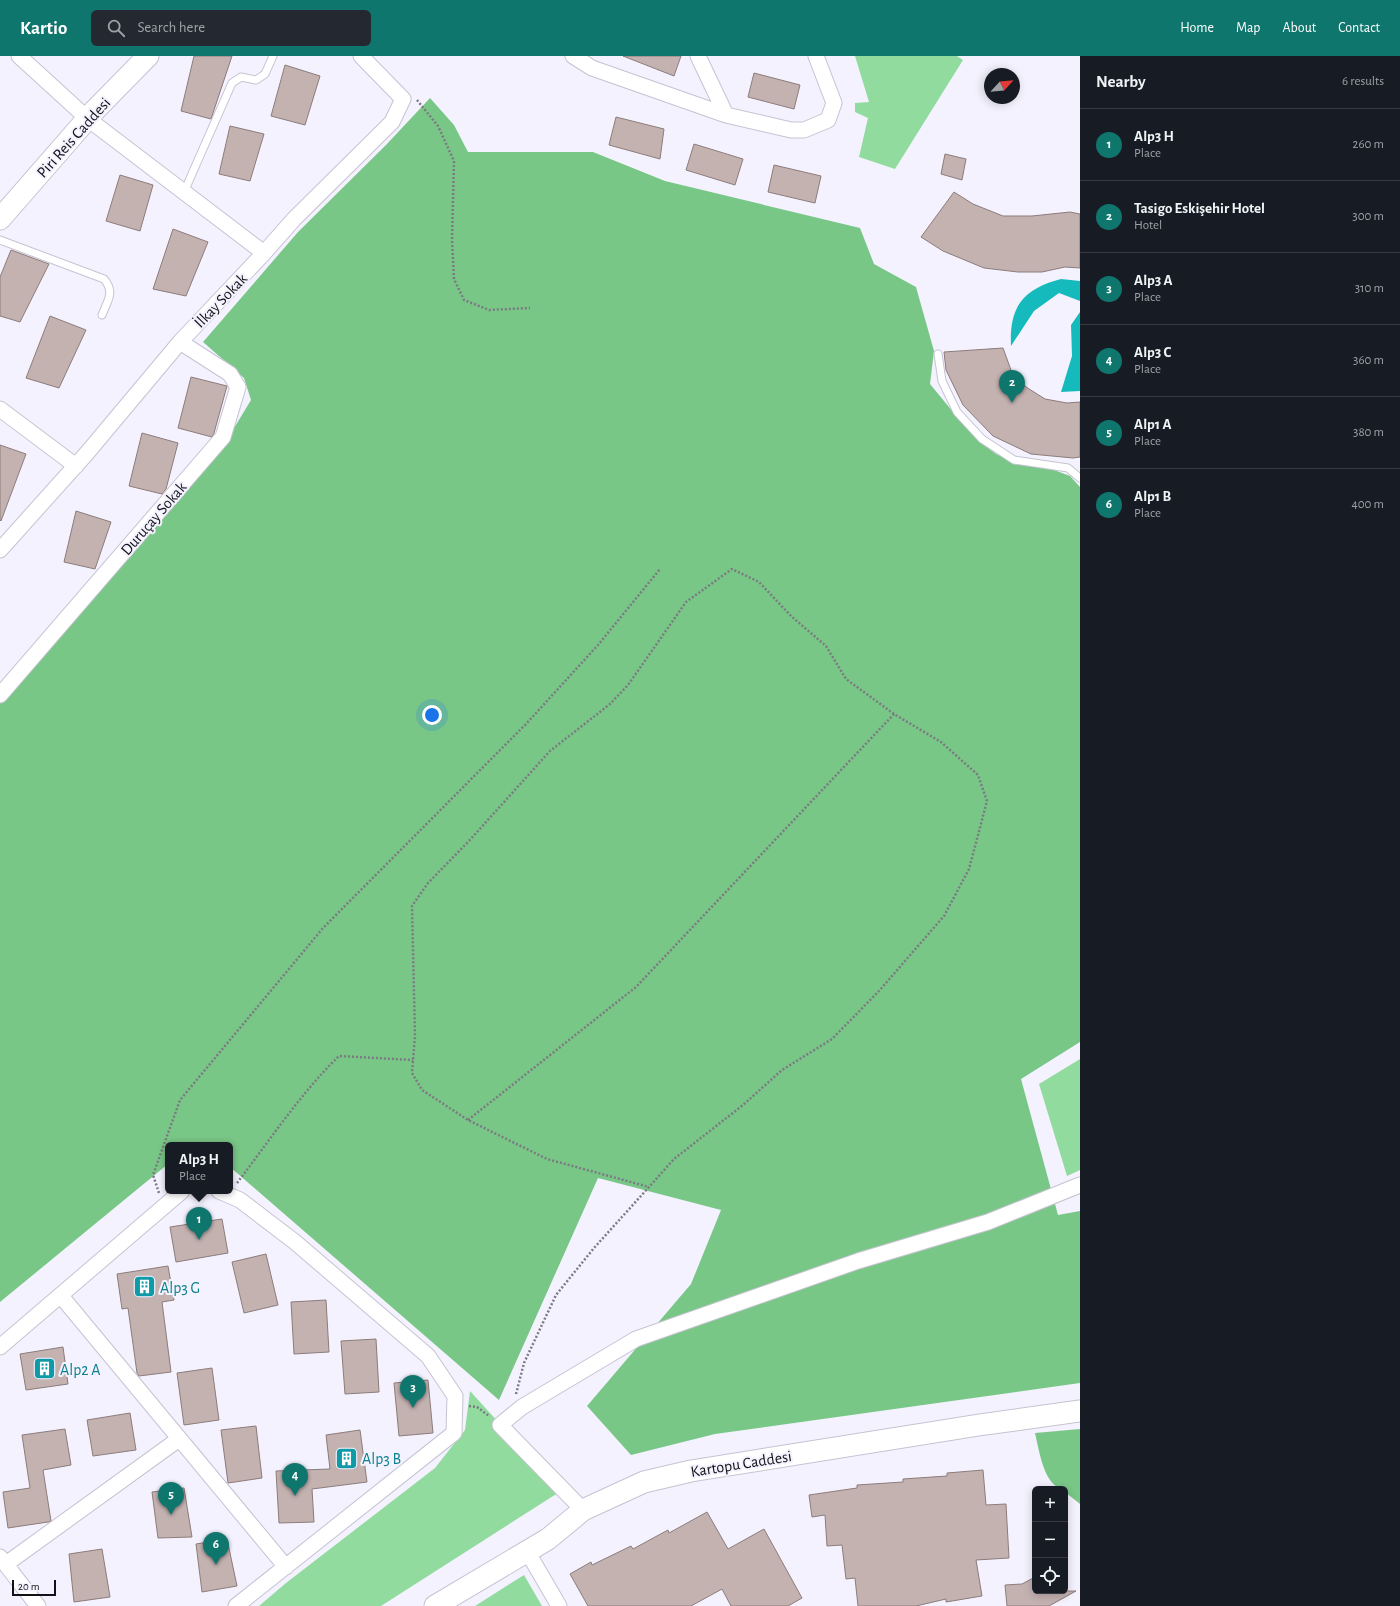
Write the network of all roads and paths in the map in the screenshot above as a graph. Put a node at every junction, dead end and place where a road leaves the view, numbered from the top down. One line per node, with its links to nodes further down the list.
1 (19, 56): 10 (street)
2 (148, 56): 10 (street, Piri Reis Caddesi)
3 (273, 56): 11 (lane)
4 (361, 56): 8 (street)
5 (574, 56): 9 (street)
6 (698, 56): 9 (street)
7 (816, 56): 9 (street)
8 (403, 99): 14 (street, İlkay Sokak); 15 (path)
9 (726, 115)
10 (88, 119): 11 (street); 12 (street, Piri Reis Caddesi)
11 (184, 192): 14 (street)
12 (0, 219)
13 (0, 240): 16 (lane)
14 (264, 253): 17 (street, İlkay Sokak)
15 (530, 308)
16 (102, 314)
17 (180, 342): 20 (street, İlkay Sokak); 24 (street, Duruçay Sokak)
18 (938, 354): 21 (lane)
19 (0, 409): 20 (street)
20 (76, 466): 22 (street, İlkay Sokak)
21 (1080, 478)
22 (0, 550)
23 (660, 569): 33 (path)
24 (0, 695)
25 (894, 714): 26 (path); 27 (path); 30 (path)
26 (413, 1060): 27 (path); 28 (path)
27 (468, 1120): 30 (path)
28 (233, 1182)
29 (1080, 1185): 38 (street)
30 (649, 1187): 38 (path)
31 (178, 1194): 33 (street)
32 (226, 1194): 44 (street)
33 (163, 1207): 34 (street)
34 (61, 1296): 35 (street); 40 (street)
35 (0, 1347)
36 (466, 1406): 39 (path)
37 (1080, 1411): 41 (street, Kartopu Caddesi)
38 (513, 1414): 39 (street)
39 (500, 1425): 41 (street)
40 (179, 1439): 43 (street); 44 (street)
41 (583, 1510): 42 (street, Kartopu Caddesi)
42 (527, 1551): 47 (street, Kartopu Caddesi); 48 (street)
43 (3, 1561): 45 (street)
44 (286, 1566): 46 (street)
45 (38, 1606)
46 (236, 1606)
47 (435, 1606)
48 (560, 1606)

